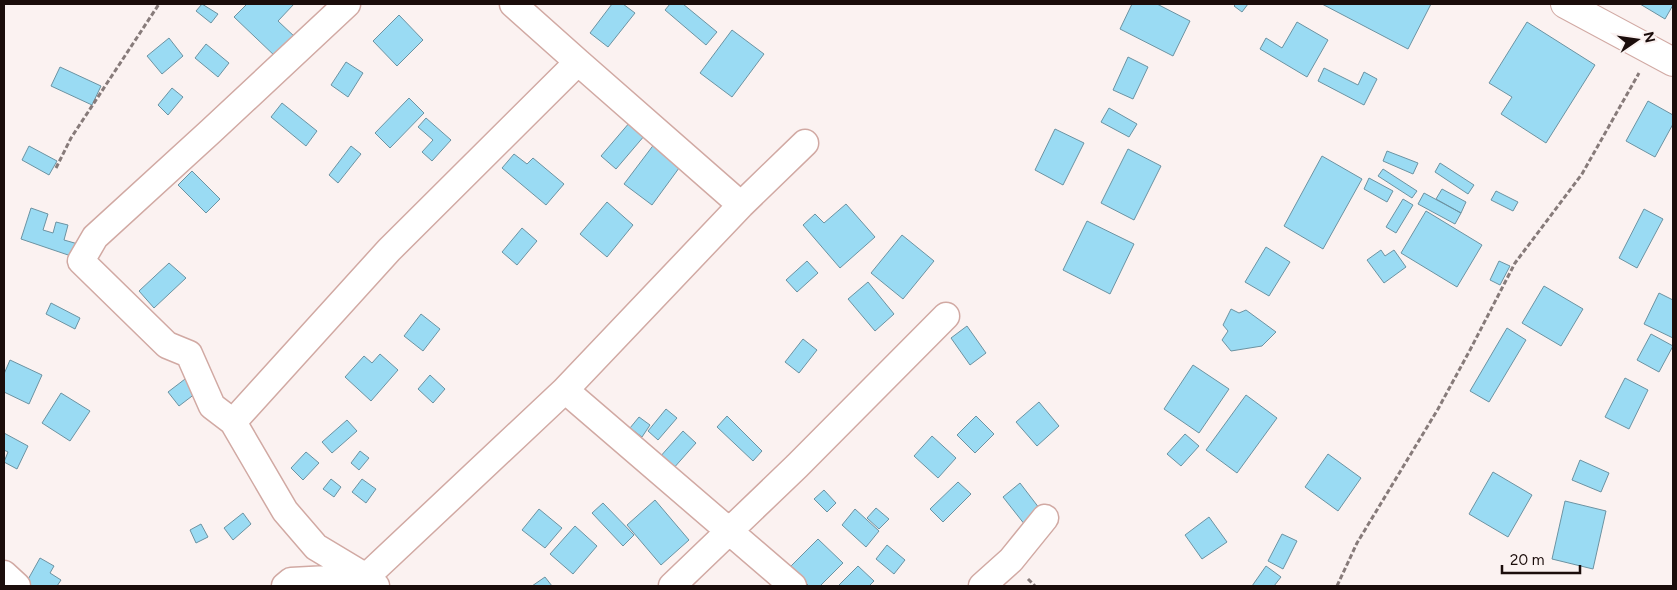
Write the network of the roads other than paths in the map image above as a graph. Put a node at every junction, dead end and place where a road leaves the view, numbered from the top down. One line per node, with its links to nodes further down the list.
1 (347, 4): 10 (street)
2 (513, 4): 5 (street)
3 (1565, 4): 4 (main road)
4 (1662, 56)
5 (578, 62): 7 (street); 10 (street)
6 (805, 143): 7 (street)
7 (741, 204): 9 (street)
8 (946, 316): 12 (street)
9 (564, 390): 12 (street); 14 (street)
10 (233, 422): 14 (street)
11 (1045, 518): 19 (street)
12 (728, 532): 17 (street); 18 (street)
13 (4, 574): 15 (street)
14 (371, 582): 16 (street)
15 (17, 586)
16 (285, 586)
17 (672, 586)
18 (793, 586)
19 (982, 586)

